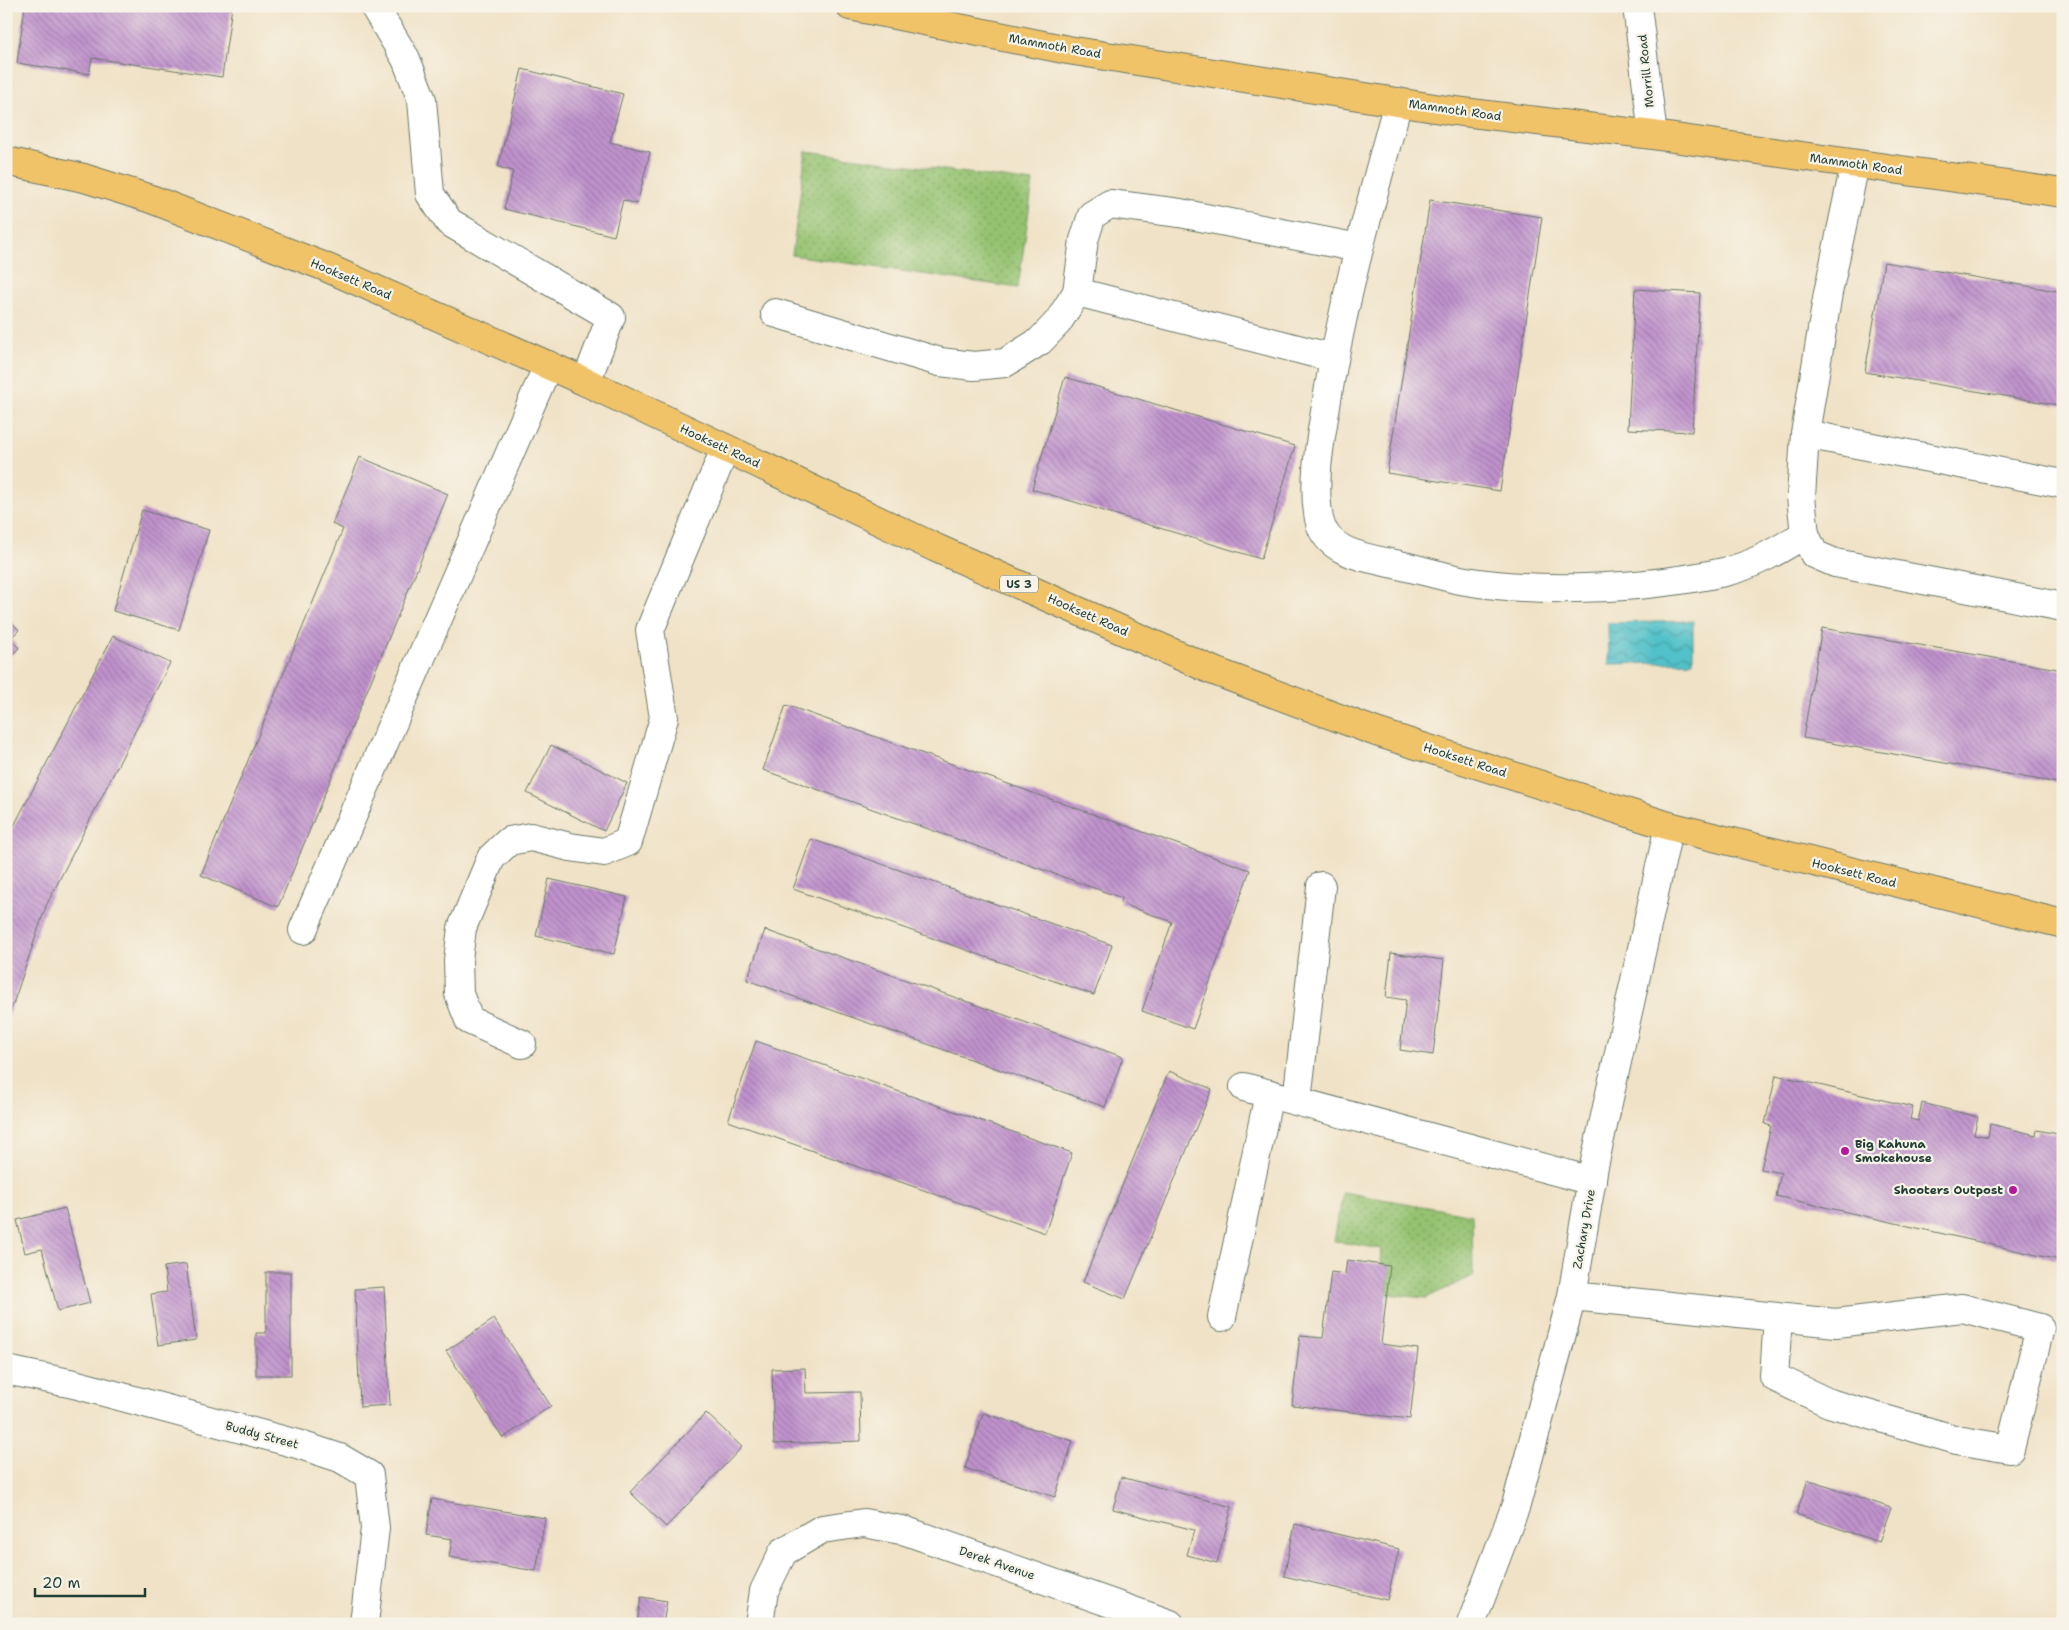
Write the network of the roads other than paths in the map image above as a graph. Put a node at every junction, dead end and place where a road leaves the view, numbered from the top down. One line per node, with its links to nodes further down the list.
1 (374, 6): 14 (street)
2 (850, 6): 4 (main road, Mammoth Road)
3 (1638, 6): 5 (street, Morrill Road)
4 (1398, 102): 5 (main road, Mammoth Road); 9 (street)
5 (1653, 135): 7 (main road, Mammoth Road)
6 (6, 161): 13 (main road, Hooksett Road / US 3)
7 (1856, 164): 8 (main road, Mammoth Road); 15 (street)
8 (2063, 193)
9 (1359, 248): 10 (street); 12 (street)
10 (1076, 292): 11 (street); 12 (street)
11 (775, 313)
12 (1333, 358): 18 (street)
13 (548, 365): 14 (main road, Hooksett Road / US 3); 23 (street)
14 (586, 382): 16 (main road, Hooksett Road / US 3)
15 (1805, 434): 17 (street); 18 (street)
16 (725, 449): 20 (main road, Hooksett Road / US 3); 24 (street)
17 (2063, 484)
18 (1805, 534): 19 (street)
19 (2063, 607)
20 (1669, 826): 22 (main road, Hooksett Road / US 3); 26 (street, Zachary Drive)
21 (1321, 886): 25 (street)
22 (2063, 924)
23 (302, 930)
24 (522, 1044)
25 (1297, 1101): 26 (street); 28 (street)
26 (1592, 1181): 27 (street, Zachary Drive)
27 (1572, 1296): 29 (street); 34 (street, Zachary Drive)
28 (1222, 1317)
29 (1778, 1318): 29 (street)
30 (6, 1370): 31 (street, Buddy Street)
31 (364, 1624)
32 (759, 1624): 33 (street, Derek Avenue)
33 (1170, 1624)
34 (1471, 1624)

